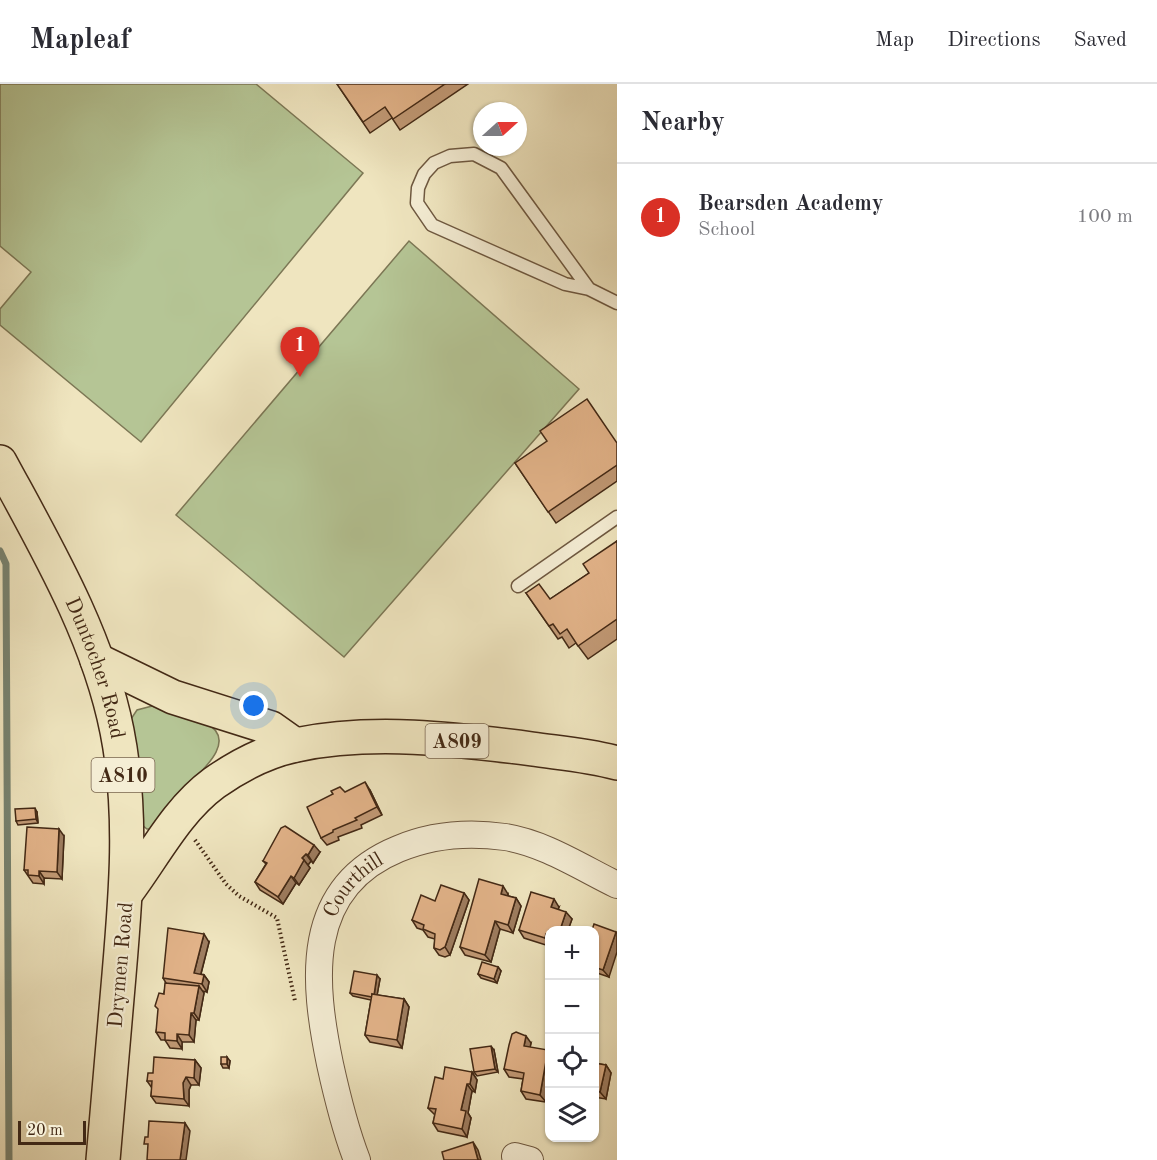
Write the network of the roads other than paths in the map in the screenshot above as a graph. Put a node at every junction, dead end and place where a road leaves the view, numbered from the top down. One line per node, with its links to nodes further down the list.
1 (589, 289): 1 (lane); 2 (lane)
2 (617, 303)
3 (0, 462): 6 (main road, Duntocher Road / A810)
4 (617, 517): 5 (lane)
5 (518, 585)
6 (97, 660): 7 (main road); 10 (main road, Duntocher Road / A810)
7 (295, 745): 8 (main road, A809); 10 (main road, Drymen Road / A809)
8 (617, 763)
9 (617, 885): 12 (street, Courthill)
10 (126, 893): 11 (main road, Drymen Road)
11 (103, 1160)
12 (357, 1160)

